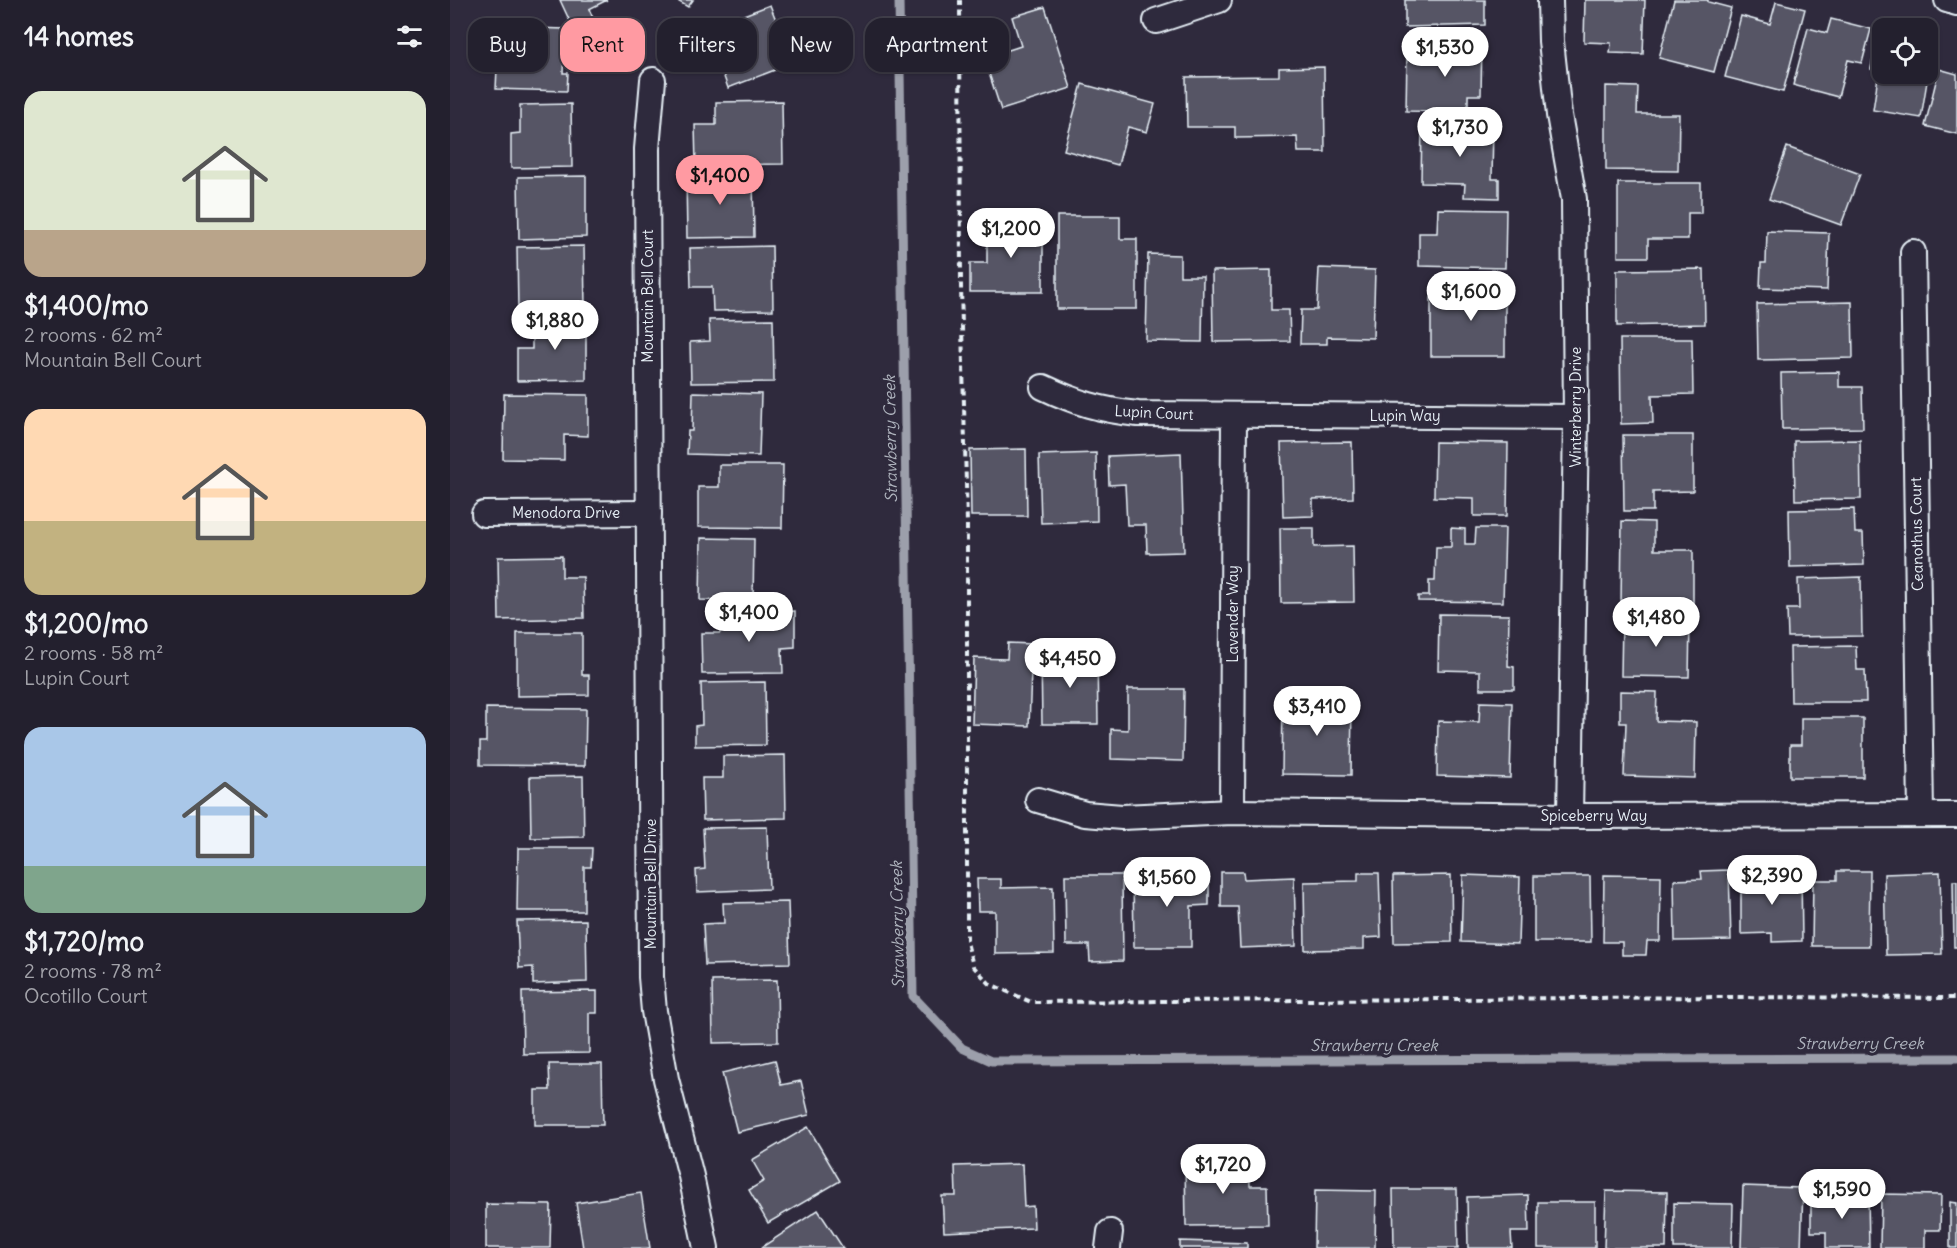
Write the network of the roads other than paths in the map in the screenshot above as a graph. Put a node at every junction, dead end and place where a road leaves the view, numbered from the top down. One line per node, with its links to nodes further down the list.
1 (1219, 0): 5 (street)
2 (1550, 0): 10 (street, Winterberry Drive)
3 (1947, 0): 4 (street)
4 (1957, 3)
5 (1156, 21)
6 (653, 80): 11 (street, Mountain Bell Court)
7 (1912, 252): 15 (street, Ceanothus Court)
8 (1043, 387): 9 (street, Lupin Court)
9 (1234, 415): 10 (street, Lupin Way); 14 (street, Lavender Way)
10 (1576, 417): 17 (street, Winterberry Drive)
11 (649, 513): 12 (street, Menodora Drive); 18 (street, Mountain Bell Drive)
12 (484, 514)
13 (1038, 800): 14 (street, Spiceberry Way)
14 (1232, 812): 17 (street, Spiceberry Way)
15 (1920, 815): 16 (street, Spiceberry Way); 17 (street, Spiceberry Way)
16 (1957, 815)
17 (1570, 816)
18 (706, 1248)

